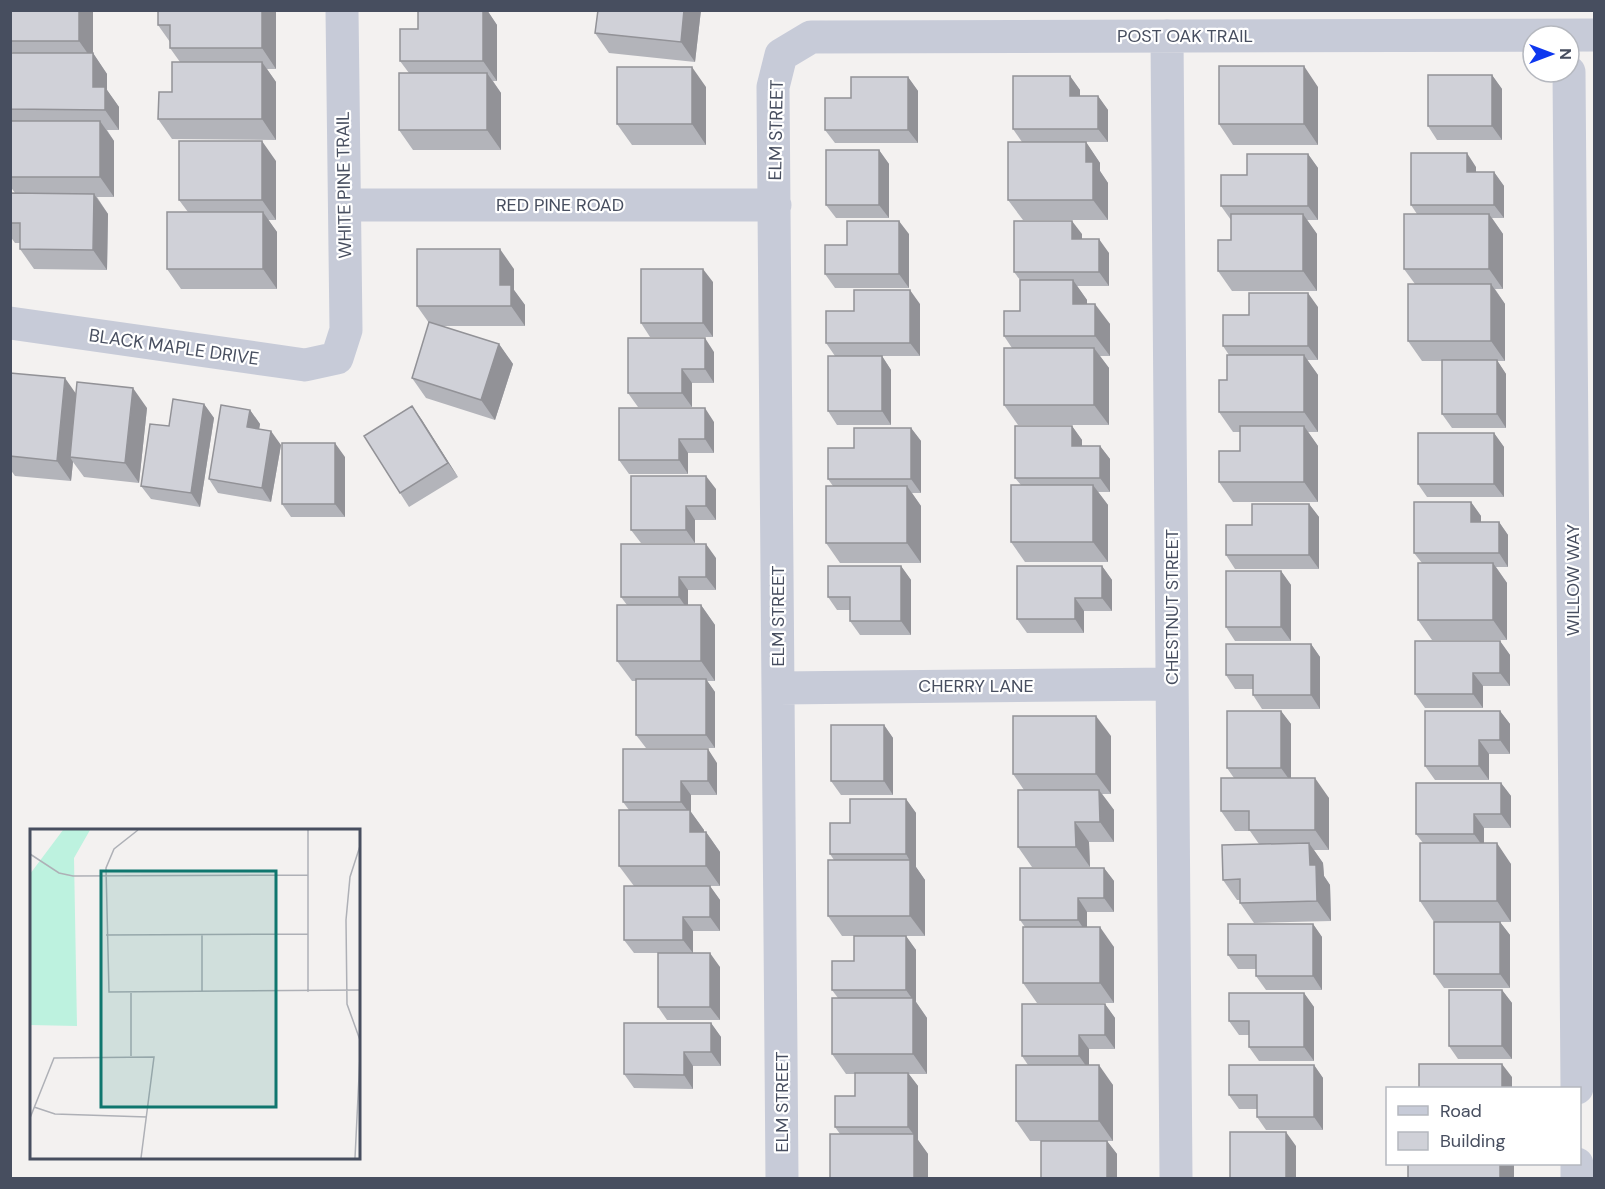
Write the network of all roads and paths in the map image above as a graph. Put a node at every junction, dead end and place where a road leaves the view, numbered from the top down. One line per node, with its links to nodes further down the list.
1 (342, 10): 6 (street, WHITE PINE TRAIL)
2 (1521, 30): 3 (street, POST OAK TRAIL)
3 (1167, 36): 4 (street, POST OAK TRAIL); 10 (street, CHESTNUT STREET)
4 (781, 55): 7 (street, ELM STREET)
5 (1569, 84): 12 (street, WILLOW WAY)
6 (345, 205): 7 (street, RED PINE ROAD); 9 (street, WHITE PINE TRAIL)
7 (775, 205): 11 (street, ELM STREET)
8 (10, 323): 9 (street, BLACK MAPLE DRIVE)
9 (337, 357)
10 (1172, 684): 11 (street, CHERRY LANE); 14 (street, CHESTNUT STREET)
11 (779, 688): 13 (street, ELM STREET)
12 (1577, 1087)
13 (782, 1179)
14 (1176, 1179)

